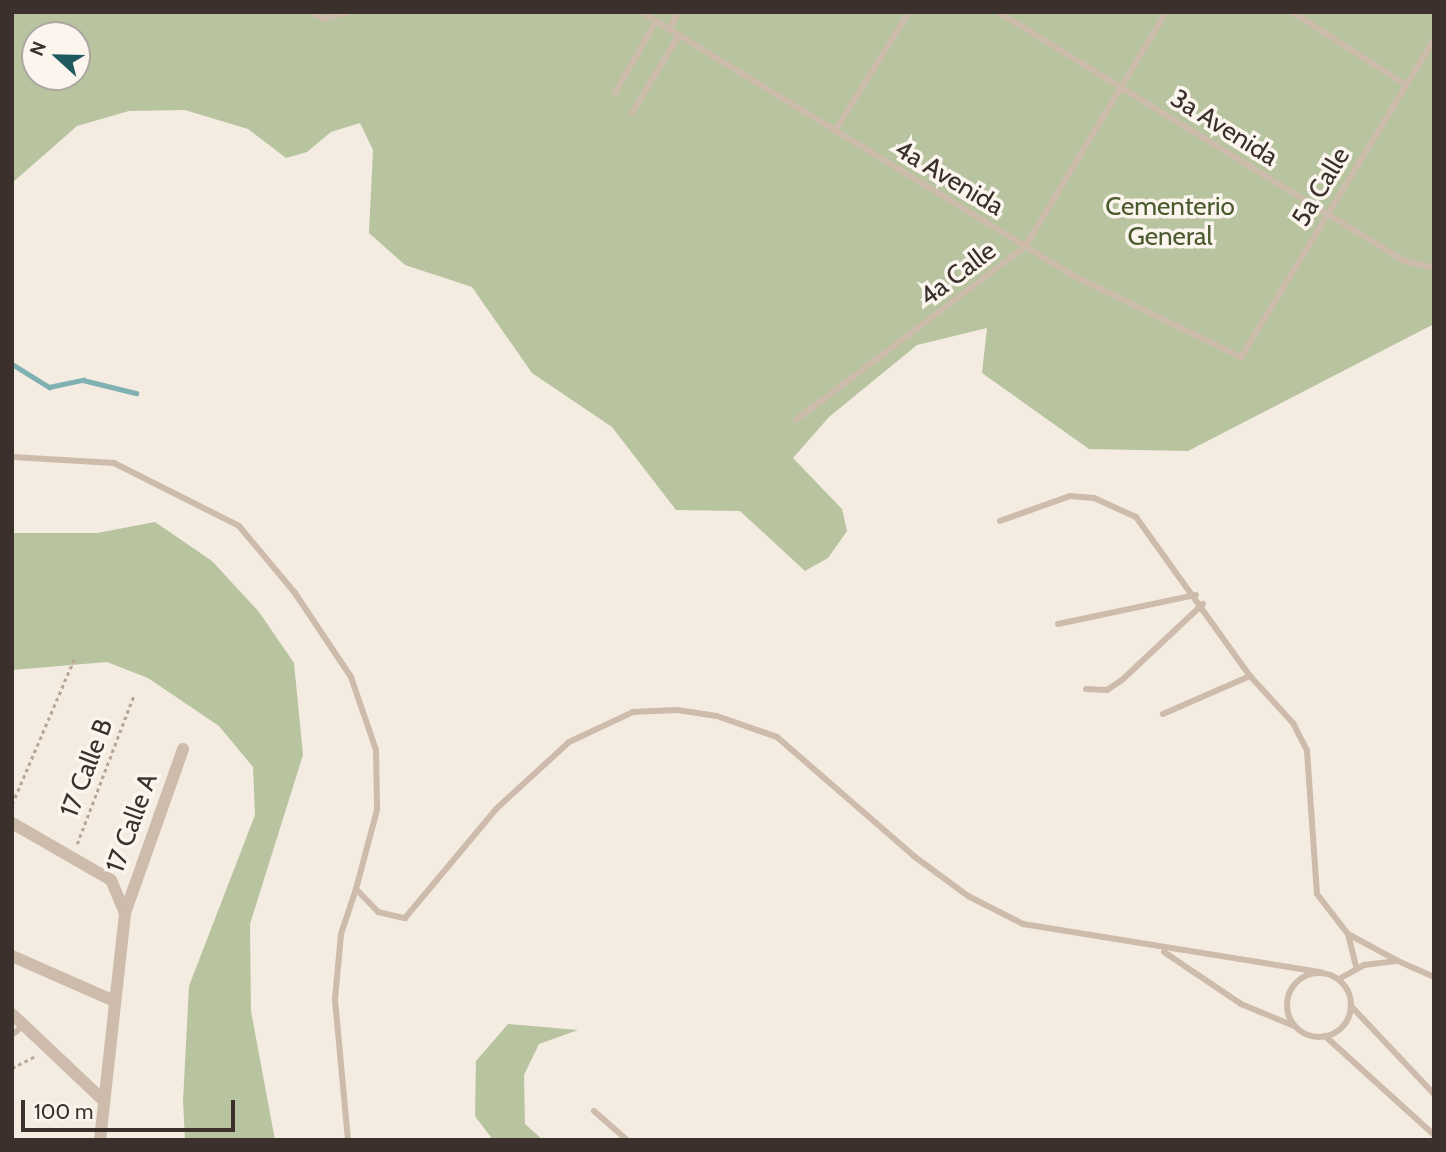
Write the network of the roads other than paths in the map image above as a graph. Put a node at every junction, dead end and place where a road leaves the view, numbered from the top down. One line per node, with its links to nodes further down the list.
1 (311, 12): 8 (lane)
2 (641, 12): 9 (lane, 4a Avenida)
3 (679, 12): 10 (lane)
4 (909, 12): 17 (lane)
5 (998, 12): 14 (lane, 3a Avenida)
6 (1166, 12): 14 (lane, 4a Calle)
7 (1292, 12): 13 (lane)
8 (346, 15)
9 (656, 21): 10 (lane, 4a Avenida); 15 (lane)
10 (669, 29): 11 (lane, 4a Avenida)
11 (679, 35): 16 (lane); 17 (lane, 4a Avenida)
12 (1434, 40): 13 (lane, 5a Calle)
13 (1406, 85): 18 (lane, 5a Calle)
14 (1121, 88): 18 (lane, 3a Avenida); 19 (lane, 4a Calle)
15 (615, 93)
16 (632, 113)
17 (835, 131): 19 (lane, 4a Avenida)
18 (1327, 214): 20 (lane, 3a Avenida); 21 (lane, 5a Calle)
19 (1025, 247): 21 (lane, 4a Avenida); 22 (lane, 4a Calle)
20 (1434, 268)
21 (1244, 355)
22 (796, 420)
23 (12, 457): 33 (lane)
24 (1000, 521): 25 (lane)
25 (1196, 595): 26 (lane); 27 (lane)
26 (1203, 604): 28 (lane); 29 (lane)
27 (1058, 624)
28 (1250, 676): 30 (lane); 35 (lane)
29 (1086, 689)
30 (1163, 714)
31 (183, 749): 34 (street, 17 Calle A)
32 (12, 824): 34 (street)
33 (356, 889): 36 (lane); 55 (lane)
34 (125, 913): 43 (street, 17 Calle A)
35 (1348, 934): 38 (lane); 39 (lane)
36 (1162, 951): 40 (lane); 47 (lane)
37 (12, 956): 43 (street)
38 (1398, 961): 39 (lane); 41 (lane)
39 (1357, 969): 42 (lane)
40 (1321, 972): 42 (lane); 47 (lane)
41 (1434, 978)
42 (1339, 979): 44 (lane)
43 (114, 1001): 51 (street, 17 Calle A)
44 (1352, 1006): 49 (lane); 50 (lane)
45 (12, 1014): 46 (street)
46 (24, 1025): 48 (lane); 51 (street)
47 (1295, 1026): 49 (lane)
48 (12, 1035)
49 (1325, 1036): 53 (lane)
50 (1434, 1094)
51 (103, 1100): 54 (street, 17 Calle A)
52 (594, 1111): 56 (lane)
53 (1434, 1135)
54 (100, 1140)
55 (348, 1140)
56 (627, 1140)

